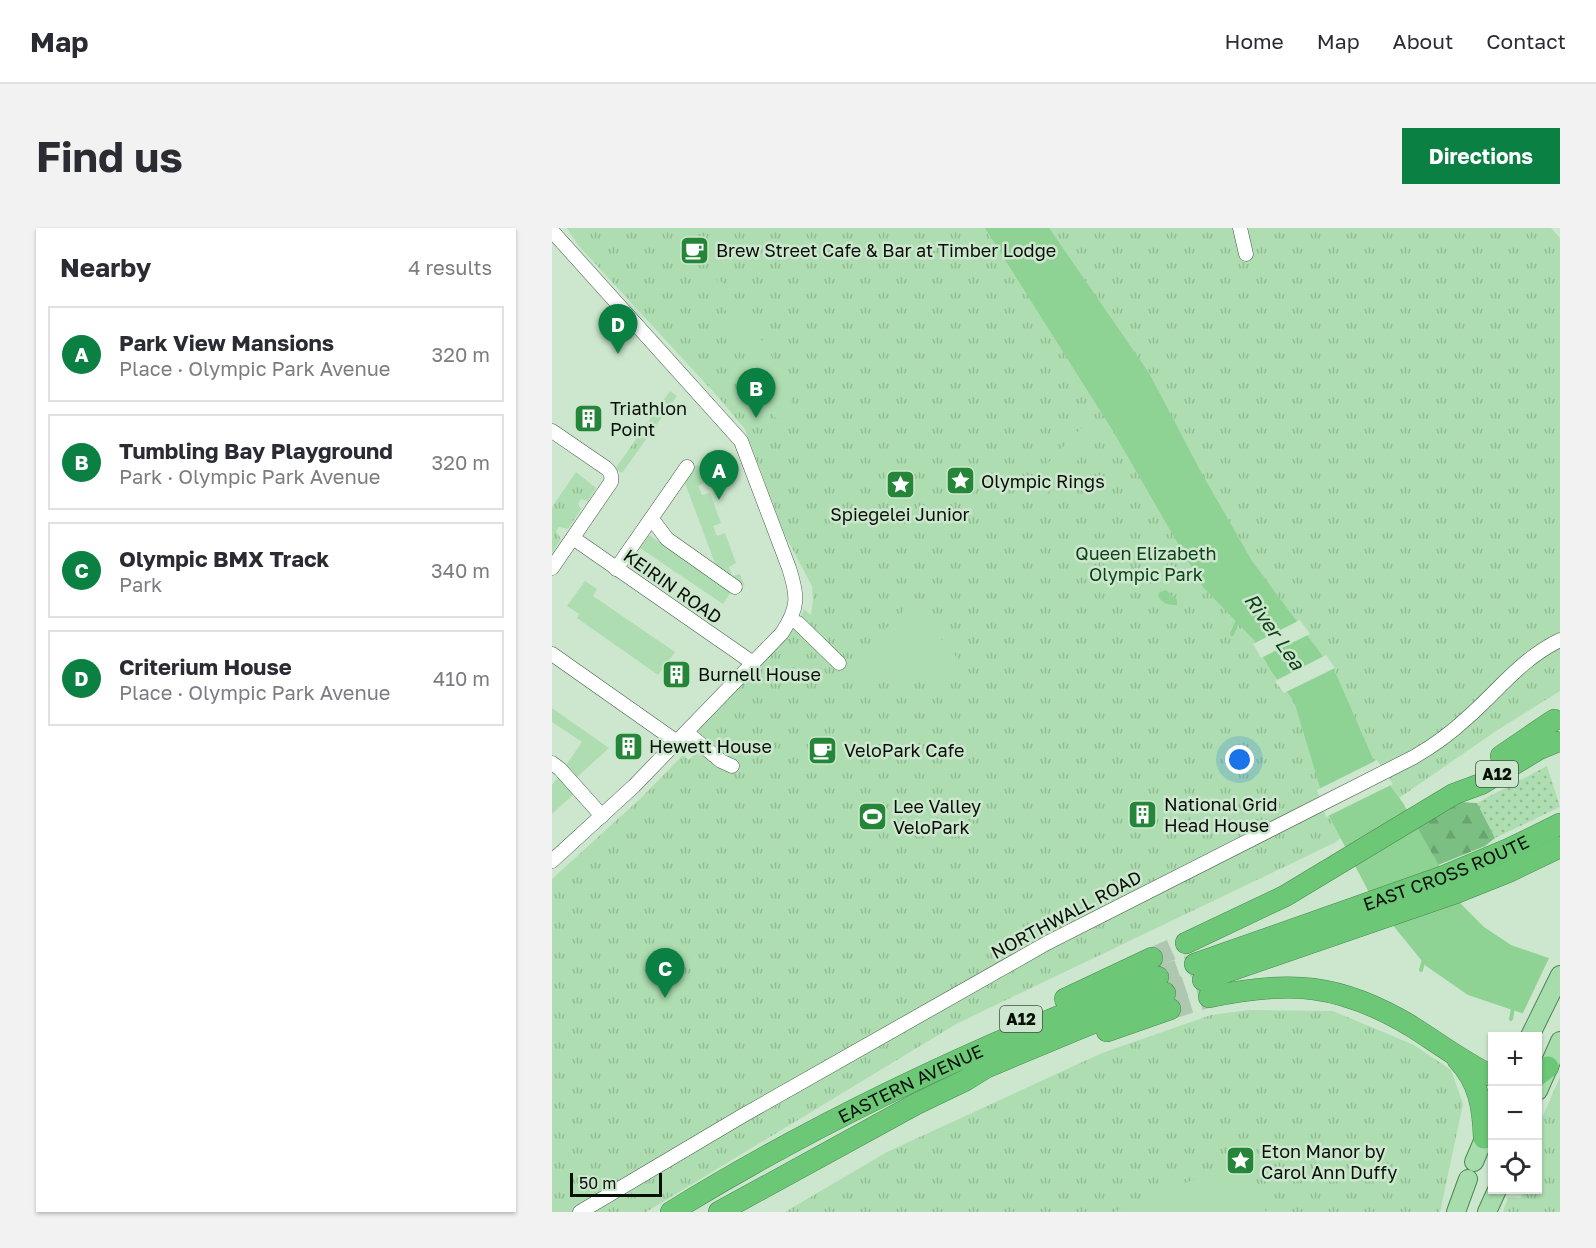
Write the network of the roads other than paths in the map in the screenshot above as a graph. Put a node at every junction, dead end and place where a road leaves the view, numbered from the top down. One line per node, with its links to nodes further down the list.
1 (1240, 228): 3 (street)
2 (552, 231): 14 (street)
3 (1246, 254)
4 (552, 431): 7 (street)
5 (687, 467): 6 (street)
6 (652, 519): 9 (street); 10 (street)
7 (573, 538): 8 (street); 9 (street, KEIRIN ROAD)
8 (552, 568)
9 (616, 568): 14 (street, KEIRIN ROAD)
10 (735, 587)
11 (798, 623): 15 (street)
12 (1560, 640): 38 (street, NORTHWALL ROAD)
13 (552, 654): 18 (street)
14 (753, 663): 18 (street)
15 (839, 663)
16 (1557, 718): 19 (main road); 22 (highway, A12)
17 (692, 737): 21 (street)
18 (677, 742): 23 (street)
19 (1559, 746): 22 (highway, A12)
20 (552, 763): 23 (street)
21 (732, 766)
22 (1454, 794): 28 (highway, A12)
23 (602, 816): 26 (street)
24 (1560, 824): 27 (highway, EAST CROSS ROUTE)
25 (1560, 847): 27 (highway, EAST CROSS ROUTE)
26 (552, 861)
27 (1336, 925): 32 (highway)
28 (1186, 943)
29 (1560, 975): 30 (main road)
30 (1533, 1032)
31 (1559, 1043): 33 (main road)
32 (1454, 1055): 34 (highway); 36 (highway)
33 (1543, 1071): 35 (main road)
34 (1488, 1074)
35 (1539, 1086)
36 (1488, 1129): 41 (main road)
37 (1495, 1194): 42 (main road)
38 (580, 1212)
39 (671, 1212): 40 (highway, EASTERN AVENUE / A12)
40 (719, 1212)
41 (1456, 1212)
42 (1487, 1212)

